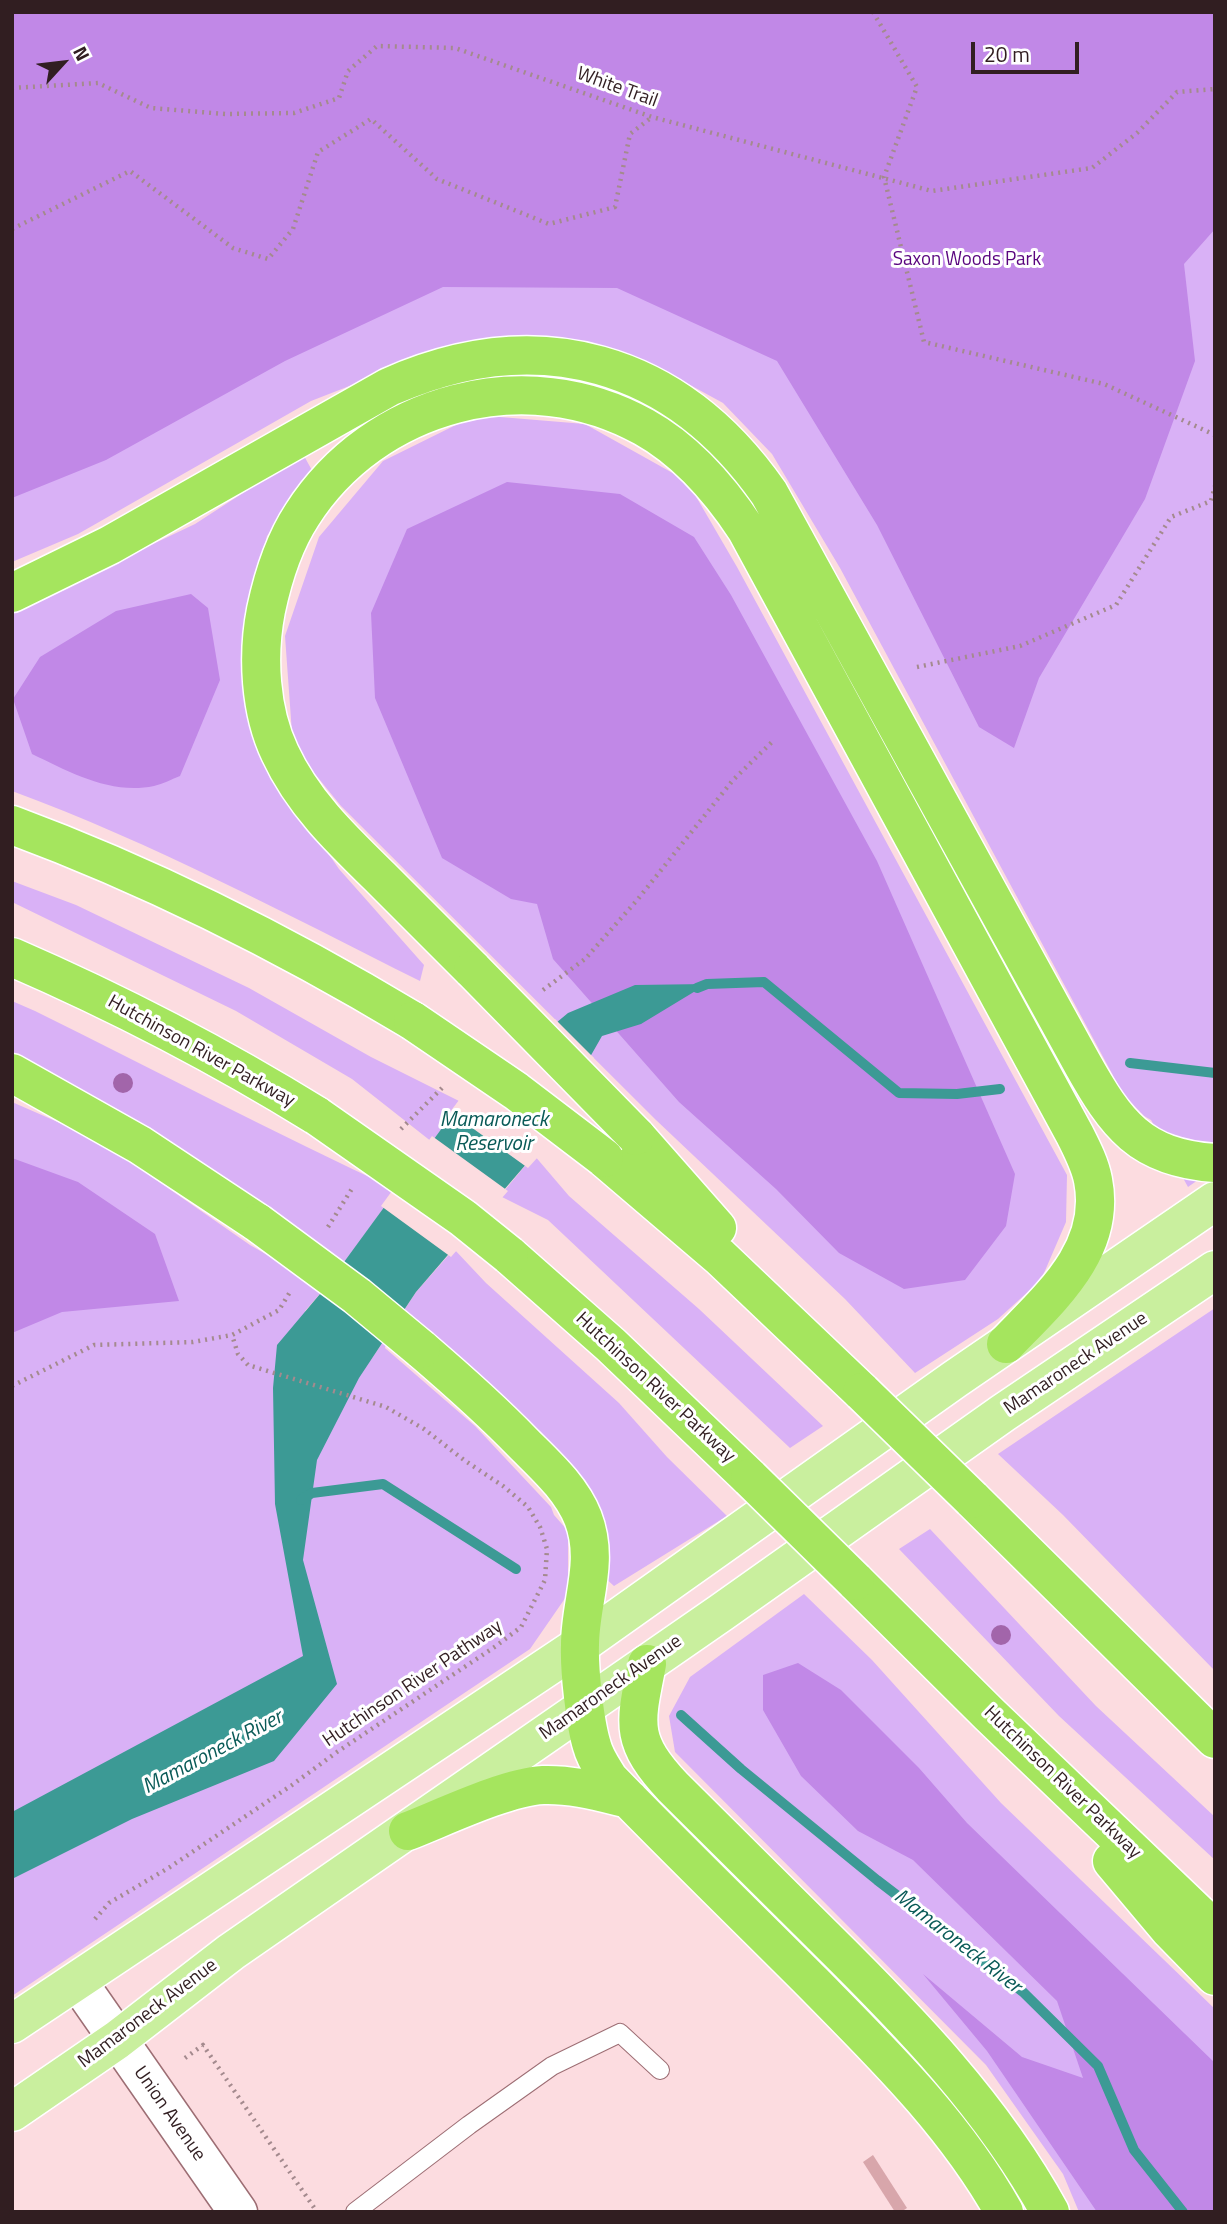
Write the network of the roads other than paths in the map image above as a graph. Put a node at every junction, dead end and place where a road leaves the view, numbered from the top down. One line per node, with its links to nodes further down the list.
1 (12, 593): 5 (highway)
2 (12, 825): 9 (highway, bridge)
3 (12, 957): 13 (highway, Hutchinson River Parkway, bridge)
4 (12, 1073): 10 (highway, bridge)
5 (1215, 1163)
6 (1215, 1201): 8 (main road)
7 (1215, 1270): 11 (main road, Mamaroneck Avenue)
8 (1006, 1344): 9 (highway, bridge); 10 (main road)
9 (862, 1392): 14 (highway, bridge)
10 (580, 1644): 12 (highway); 19 (main road)
11 (647, 1664): 12 (main road, Mamaroneck Avenue); 27 (highway)
12 (585, 1705): 15 (highway); 16 (main road, Mamaroneck Avenue)
13 (989, 1714): 17 (highway, Hutchinson River Parkway); 18 (highway)
14 (1207, 1730)
15 (629, 1799): 16 (highway); 26 (highway)
16 (408, 1831): 21 (main road, Mamaroneck Avenue)
17 (1215, 1930)
18 (1215, 1976)
19 (78, 1982): 20 (main road); 21 (street, Union Avenue)
20 (12, 2024)
21 (117, 2040): 23 (main road, Mamaroneck Avenue); 24 (street, Union Avenue)
22 (660, 2070): 25 (lane)
23 (12, 2112)
24 (238, 2212)
25 (355, 2212)
26 (1004, 2212)
27 (1049, 2212)

